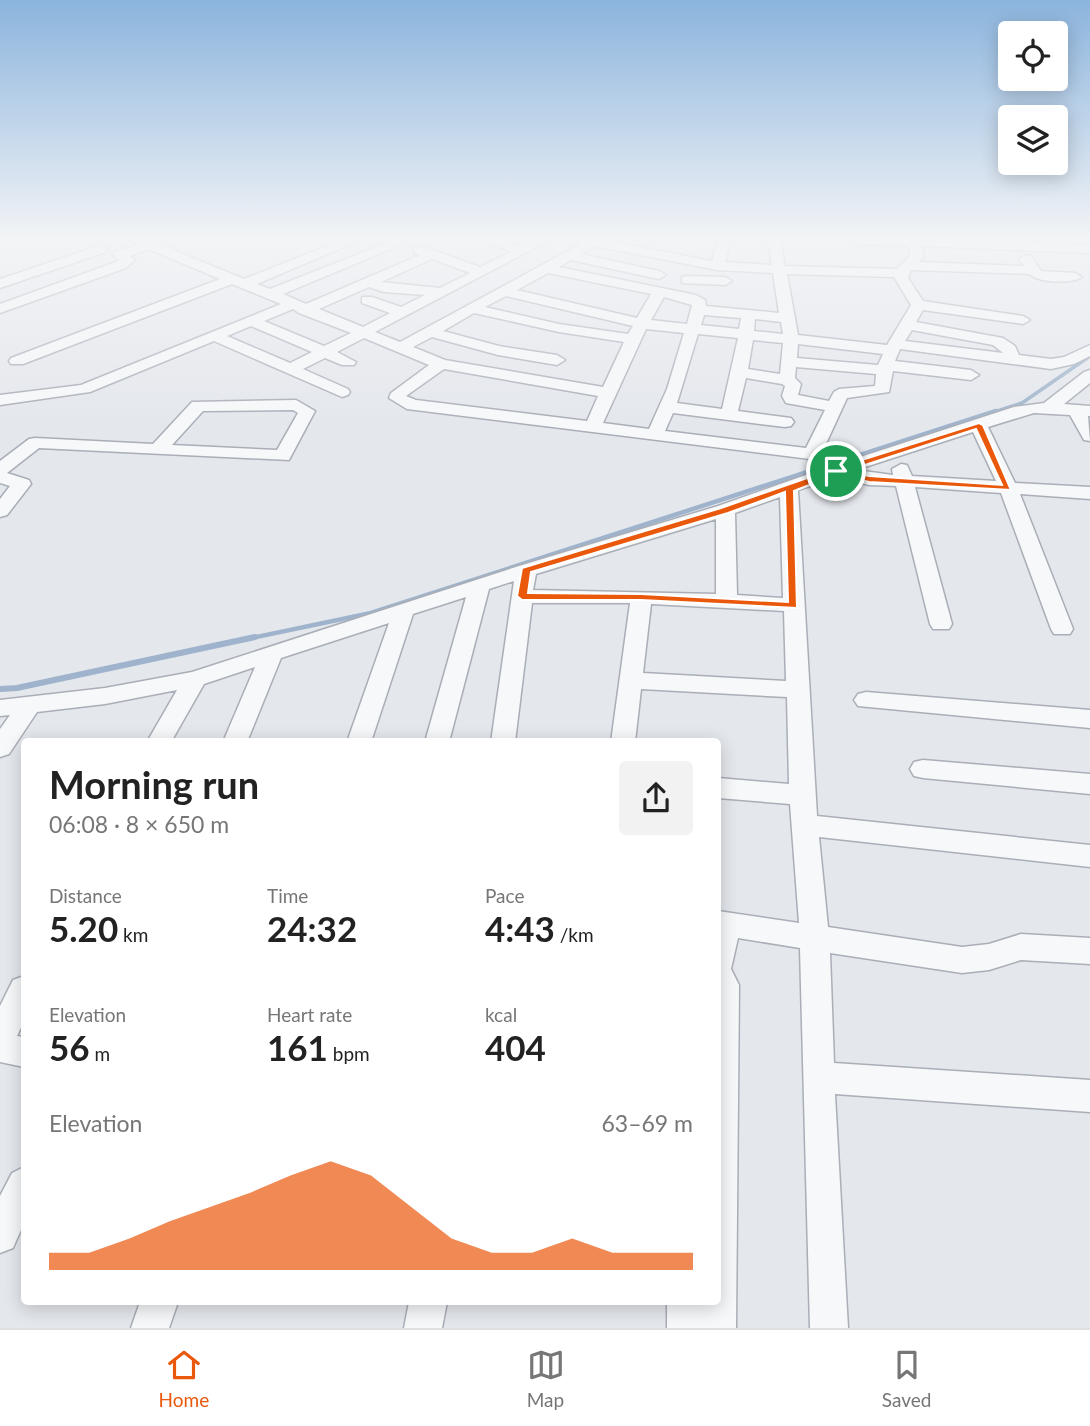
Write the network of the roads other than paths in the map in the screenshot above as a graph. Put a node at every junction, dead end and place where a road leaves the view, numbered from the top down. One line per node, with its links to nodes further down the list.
1 (19, 302): 15 (street)
2 (182, 302): 39 (street)
3 (285, 302): 14 (street)
4 (311, 302): 14 (street)
5 (373, 302): 18 (street)
6 (422, 302): 18 (street)
7 (486, 302): 16 (street)
8 (550, 302): 23 (street)
9 (654, 302): 23 (street)
10 (699, 302): 17 (street)
11 (785, 302): 20 (street)
12 (916, 302): 13 (street)
13 (918, 305): 21 (street); 24 (street)
14 (297, 307): 22 (street); 26 (street)
15 (0, 309)
16 (474, 309): 27 (street); 28 (street)
17 (699, 310): 19 (street); 25 (street)
18 (401, 312): 26 (street)
19 (749, 314): 20 (street); 29 (street)
20 (788, 318): 32 (street)
21 (1023, 320)
22 (251, 321): 30 (street); 35 (street)
23 (643, 324): 25 (street); 31 (street)
24 (905, 324): 37 (street); 38 (street)
25 (691, 329): 29 (street); 52 (street)
26 (363, 331): 33 (street); 35 (street)
27 (580, 331): 31 (street); 36 (street)
28 (431, 332): 33 (street); 36 (street)
29 (744, 334): 32 (street); 44 (street)
30 (215, 336): 43 (street); 50 (street)
31 (633, 339): 49 (street)
32 (791, 339): 37 (street); 41 (street)
33 (402, 348): 42 (street)
34 (1090, 350): 38 (street)
35 (324, 352): 40 (street); 43 (street)
36 (562, 353): 51 (street)
37 (889, 357): 38 (street); 41 (street); 45 (street); 53 (street)
38 (1012, 359)
39 (17, 361)
40 (348, 362)
41 (789, 362): 47 (street)
42 (441, 364): 51 (street); 51 (street)
43 (289, 370): 48 (street)
44 (740, 372): 47 (street); 56 (street)
45 (971, 375)
46 (1090, 375): 54 (street)
47 (787, 380): 53 (street)
48 (342, 392)
49 (608, 393): 51 (street); 59 (street)
50 (0, 400)
51 (534, 401): 59 (street)
52 (667, 407): 56 (street); 60 (street)
53 (835, 407): 64 (street)
54 (1049, 408): 55 (street); 58 (street)
55 (1083, 411): 61 (street)
56 (729, 414): 57 (street)
57 (785, 422)
58 (979, 425): 63 (street); 68 (street)
59 (593, 426): 60 (street)
60 (654, 436): 64 (street)
61 (1090, 436)
62 (158, 449): 62 (street); 65 (street)
63 (896, 453): 64 (street); 67 (street)
64 (825, 462): 67 (street); 69 (street)
65 (0, 470)
66 (0, 477): 72 (street)
67 (904, 482): 68 (street); 80 (street)
68 (1008, 488): 70 (street); 81 (street)
69 (789, 489): 71 (street); 78 (street)
70 (1090, 493)
71 (725, 510): 73 (street); 77 (street)
72 (0, 511)
73 (526, 570): 74 (street); 75 (street)
74 (480, 585): 79 (street); 93 (street)
75 (522, 596): 76 (street); 94 (street)
76 (641, 597): 77 (street); 84 (street)
77 (727, 602): 78 (street)
78 (794, 605): 85 (street)
79 (403, 612): 82 (street); 92 (street)
80 (941, 624)
81 (1062, 629)
82 (271, 656): 83 (street); 91 (street)
83 (195, 679): 87 (street); 90 (street)
84 (630, 680): 85 (street); 95 (street)
85 (798, 690): 100 (street)
86 (866, 701): 89 (street)
87 (30, 704): 88 (street); 96 (street)
88 (0, 708)
89 (1090, 719)
90 (161, 738)
91 (237, 738)
92 (360, 738)
93 (439, 738)
94 (504, 738)
95 (623, 738)
96 (0, 748)
97 (923, 769): 98 (street)
98 (1090, 784)
99 (721, 788): 100 (street)
100 (803, 795): 101 (street)
101 (804, 825): 102 (street); 104 (street)
102 (1090, 856)
103 (722, 923): 104 (street)
104 (815, 938): 105 (street); 111 (street)
105 (1090, 951)
106 (721, 979): 113 (street)
107 (21, 996): 108 (street)
108 (0, 1038)
109 (0, 1047): 110 (street)
110 (21, 1051)
111 (818, 1077): 112 (street); 124 (street)
112 (1090, 1096)
113 (721, 1120)
114 (21, 1191): 115 (street)
115 (0, 1235)
116 (158, 1305): 120 (street)
117 (428, 1305): 121 (street)
118 (686, 1305): 122 (street)
119 (718, 1305): 123 (street)
120 (150, 1328)
121 (424, 1328)
122 (686, 1328)
123 (717, 1328)
124 (829, 1328)

